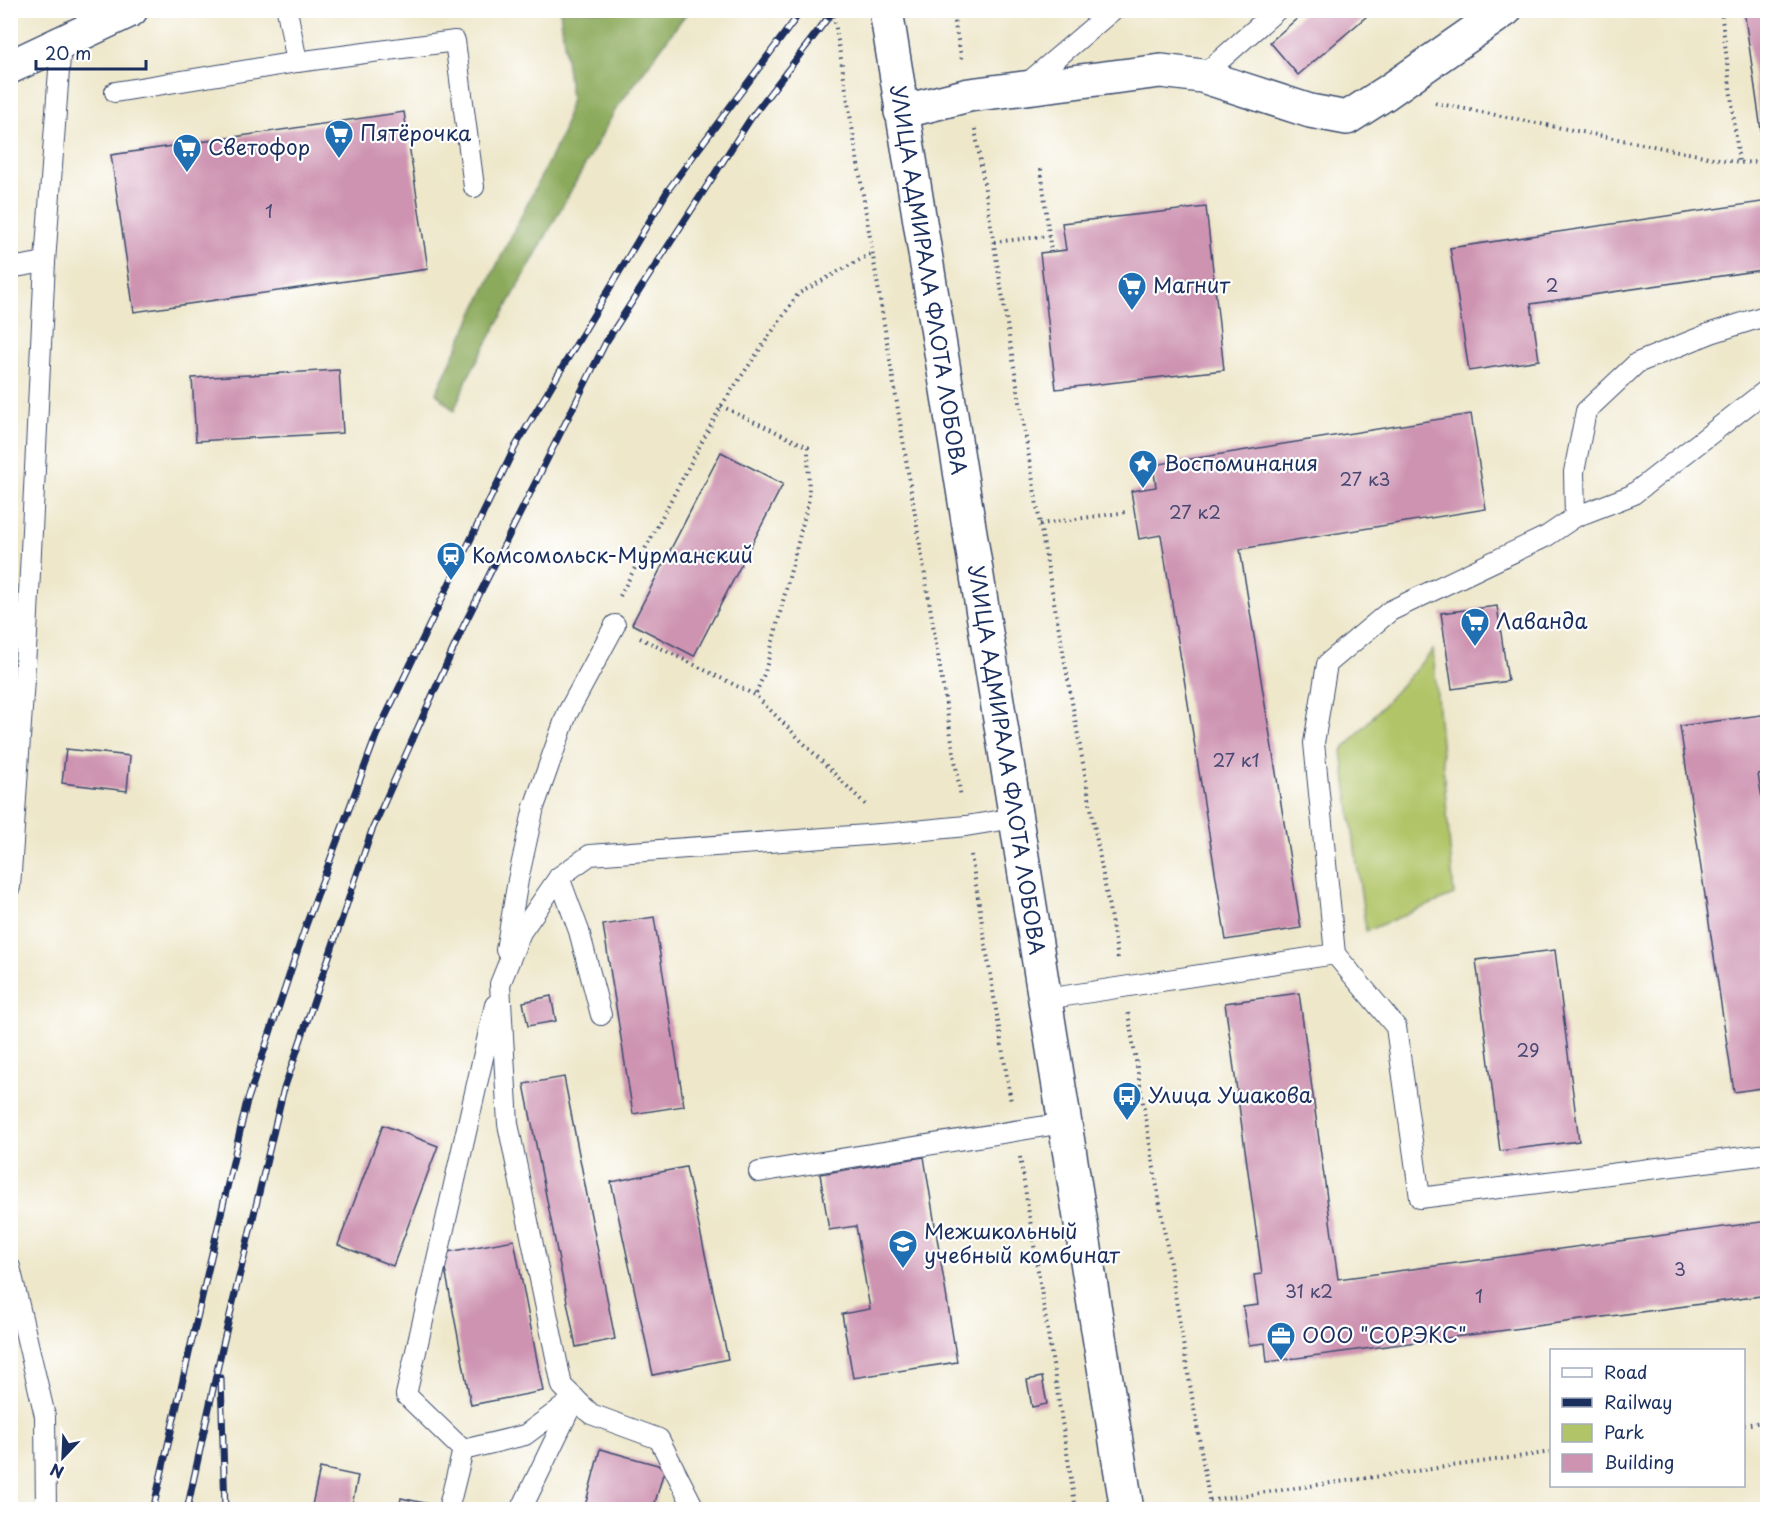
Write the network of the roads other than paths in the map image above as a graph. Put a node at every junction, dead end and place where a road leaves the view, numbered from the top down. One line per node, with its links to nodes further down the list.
1 (131, 10): 7 (street)
2 (287, 10): 8 (lane)
3 (886, 10): 13 (street, УЛИЦА АДМИРАЛА ФЛОТА ЛОБОВА)
4 (1113, 10): 11 (lane)
5 (1277, 10): 10 (lane)
6 (1505, 10): 10 (street)
7 (61, 43): 9 (street); 15 (lane)
8 (297, 62): 12 (lane); 14 (lane)
9 (10, 67)
10 (1203, 76): 11 (street)
11 (1023, 87): 13 (street)
12 (115, 92)
13 (901, 112): 21 (street, УЛИЦА АДМИРАЛА ФЛОТА ЛОБОВА)
14 (474, 187)
15 (45, 262): 16 (lane); 23 (lane)
16 (10, 268)
17 (1767, 315): 19 (lane)
18 (1767, 389): 19 (lane)
19 (1575, 517): 24 (lane)
20 (615, 625): 25 (lane)
21 (1015, 818): 22 (lane); 26 (street, УЛИЦА АДМИРАЛА ФЛОТА ЛОБОВА)
22 (559, 877): 25 (lane); 27 (lane)
23 (10, 887)
24 (1335, 954): 26 (lane); 29 (lane)
25 (500, 984): 32 (lane); 33 (lane)
26 (1046, 999): 28 (street, УЛИЦА АДМИРАЛА ФЛОТА ЛОБОВА)
27 (601, 1015)
28 (1064, 1123): 30 (lane); 38 (street, УЛИЦА АДМИРАЛА ФЛОТА ЛОБОВА)
29 (1767, 1154)
30 (759, 1172)
31 (10, 1267): 34 (lane)
32 (575, 1398): 33 (lane); 36 (lane); 37 (lane)
33 (463, 1450): 35 (lane)
34 (46, 1509)
35 (448, 1509)
36 (521, 1509)
37 (695, 1509)
38 (1127, 1509)

